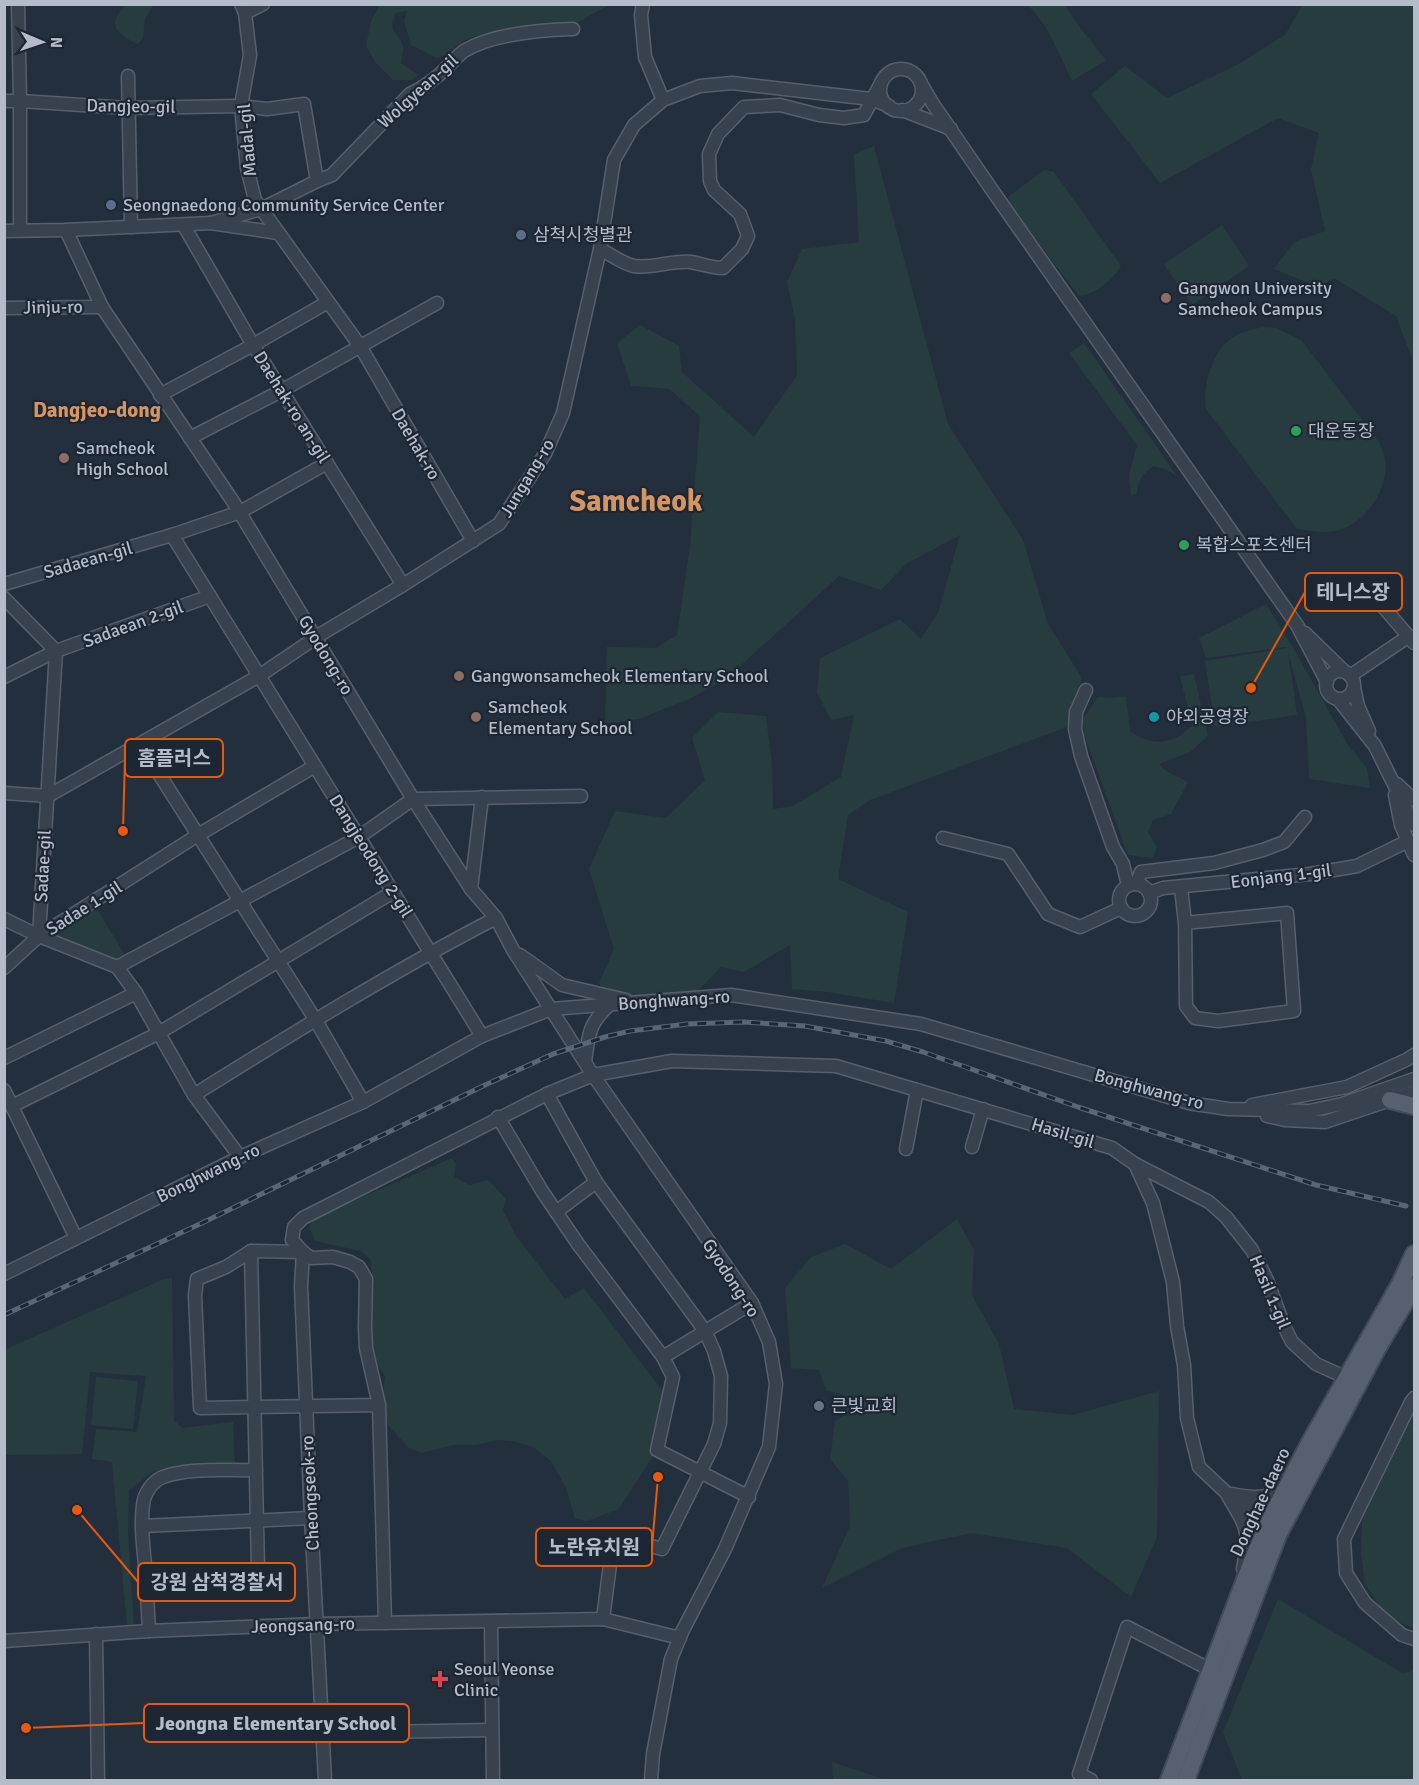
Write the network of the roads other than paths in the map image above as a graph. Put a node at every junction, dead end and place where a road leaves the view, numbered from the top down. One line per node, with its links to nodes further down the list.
1 (18, 4): 10 (street)
2 (263, 4): 4 (street)
3 (643, 4): 11 (street)
4 (243, 9): 13 (street, Madal-gil)
5 (573, 29): 18 (street, Wolgyean-gil)
6 (128, 76): 15 (street)
7 (920, 82): 8 (street); 16 (street); 17 (street)
8 (881, 83): 9 (street); 14 (street)
9 (871, 99): 11 (street, Jungang-ro); 14 (street, Jungang-ro); 27 (street)
10 (20, 100): 12 (street, Dangjeo-gil); 15 (street, Dangjeo-gil); 23 (street)
11 (663, 100): 27 (street, Jungang-ro)
12 (4, 101)
13 (241, 106): 15 (street, Dangjeo-gil); 18 (street); 19 (street, Madal-gil)
14 (889, 106): 16 (street)
15 (128, 108): 22 (street)
16 (902, 110): 17 (street)
17 (951, 129): 46 (street)
18 (316, 181): 19 (street, Wolgyean-gil)
19 (261, 209): 20 (street); 26 (street, Madal-gil)
20 (211, 223): 21 (street); 26 (street)
21 (184, 226): 22 (street); 32 (street, Daehak-ro an-gil)
22 (131, 227): 24 (street)
23 (20, 230): 24 (street); 25 (street)
24 (66, 230): 30 (street, Gyodong-ro)
25 (4, 231)
26 (278, 233): 28 (street, Daehak-ro)
27 (600, 249): 40 (street, Jungang-ro)
28 (328, 302): 32 (street); 33 (street, Daehak-ro)
29 (437, 303): 33 (street)
30 (102, 307): 31 (street, Jinju-ro); 35 (street, Gyodong-ro)
31 (4, 308)
32 (253, 345): 34 (street, Daehak-ro an-gil); 35 (street)
33 (360, 346): 34 (street); 40 (street, Daehak-ro)
34 (281, 391): 36 (street); 37 (street, Daehak-ro an-gil)
35 (160, 394): 36 (street, Gyodong-ro)
36 (190, 438): 38 (street, Gyodong-ro)
37 (327, 463): 38 (street); 43 (street, Daehak-ro an-gil)
38 (240, 512): 39 (street); 47 (street, Gyodong-ro)
39 (172, 535): 41 (street, Sadaean-gil); 44 (street, Sadaean 2-gil)
40 (473, 541): 43 (street, Jungang-ro)
41 (4, 584)
42 (1364, 584): 48 (street)
43 (403, 585): 47 (street, Jungang-ro)
44 (210, 596): 49 (street, Sadaean 2-gil); 51 (street, Sadaean 2-gil)
45 (4, 598): 49 (street)
46 (1297, 625): 52 (street); 53 (street)
47 (316, 638): 51 (street, Jungang-ro); 64 (street, Gyodong-ro)
48 (1412, 639): 52 (street)
49 (56, 651): 50 (street); 61 (street)
50 (4, 676)
51 (260, 676): 56 (street, Jungang-ro); 58 (street, Dangjeodong 2-gil)
52 (1350, 678): 53 (street); 55 (street); 57 (street)
53 (1327, 682): 55 (street)
54 (1086, 690): 73 (street)
55 (1338, 699): 57 (street)
56 (140, 744): 61 (street, Jungang-ro); 68 (street)
57 (1375, 746): 59 (street)
58 (315, 766): 68 (street, Sadae 1-gil); 69 (street, Dangjeodong 2-gil)
59 (1392, 779): 65 (street); 67 (street); 71 (street)
60 (4, 793): 61 (street)
61 (48, 796): 83 (street, Sadae-gil)
62 (581, 796): 63 (street)
63 (482, 797): 64 (street); 75 (street)
64 (413, 799): 69 (street); 75 (street, Gyodong-ro)
65 (1414, 800)
66 (1305, 817): 73 (street)
67 (1414, 825)
68 (198, 835): 78 (street); 83 (street, Sadae 1-gil)
69 (359, 837): 76 (street, Dangjeodong 2-gil); 78 (street)
70 (943, 838): 79 (street)
71 (1408, 842): 72 (street); 74 (street, Eonjang 1-gil)
72 (1414, 855)
73 (1132, 885): 77 (street); 79 (street)
74 (1181, 888): 77 (street, Eonjang 1-gil); 82 (street)
75 (471, 889): 80 (street, Gyodong-ro)
76 (393, 892): 85 (street, Dangjeodong 2-gil); 86 (street)
77 (1149, 893): 79 (street)
78 (239, 900): 86 (street); 87 (street)
79 (1121, 908)
80 (496, 918): 84 (street, Gyodong-ro); 85 (street)
81 (4, 919): 83 (street, Sadae-gil)
82 (1185, 923): 82 (street)
83 (39, 936): 87 (street, Sadae 1-gil); 88 (street)
84 (513, 950): 90 (street); 92 (street, Gyodong-ro)
85 (431, 952): 93 (street); 95 (street, Dangjeodong 2-gil)
86 (278, 961): 93 (street); 94 (street)
87 (117, 967): 89 (street)
88 (4, 968)
89 (136, 993): 94 (street); 98 (street)
90 (636, 1002): 91 (street, Bonghwang-ro); 113 (street, Bonghwang-ro)
91 (609, 1005): 92 (street, Bonghwang-ro); 99 (street)
92 (551, 1009): 95 (street, Bonghwang-ro); 99 (street, Gyodong-ro)
93 (315, 1019): 107 (street); 109 (street)
94 (157, 1034): 107 (street); 110 (street)
95 (482, 1036): 109 (street, Bonghwang-ro)
96 (1414, 1048): 100 (street)
97 (1414, 1055): 100 (street)
98 (4, 1058)
99 (585, 1062): 101 (street, Gyodong-ro)
100 (1393, 1066): 113 (street)
101 (593, 1075): 104 (street, Hasil-gil); 106 (street, Cheongseok-ro); 127 (street, Gyodong-ro)
102 (1414, 1079): 113 (street, Bonghwang-ro)
103 (4, 1090): 110 (street)
104 (917, 1090): 112 (street, Hasil-gil); 116 (street)
105 (1414, 1092): 108 (street)
106 (547, 1094): 114 (street, Cheongseok-ro); 119 (street)
107 (194, 1095): 117 (street)
108 (1390, 1100): 111 (main road); 113 (street)
109 (363, 1102): 117 (street, Bonghwang-ro)
110 (12, 1106): 121 (street)
111 (1414, 1106)
112 (983, 1109): 115 (street); 118 (street, Hasil-gil)
113 (1228, 1109)
114 (498, 1117): 120 (street); 123 (street, Cheongseok-ro)
115 (972, 1147)
116 (906, 1149)
117 (240, 1157): 121 (street, Bonghwang-ro)
118 (1135, 1164): 130 (street, Hasil 1-gil); 138 (street)
119 (596, 1182): 120 (street); 128 (street)
120 (556, 1212): 129 (street)
121 (76, 1238): 125 (street, Bonghwang-ro)
122 (251, 1251): 123 (street); 134 (street); 134 (street)
123 (303, 1252): 132 (street, Cheongseok-ro); 133 (street)
124 (1414, 1254): 130 (main road, Donghae-daero)
125 (4, 1274)
126 (1414, 1287): 142 (main road, Donghae-daero)
127 (752, 1303): 128 (street); 139 (street, Gyodong-ro)
128 (705, 1331): 129 (street); 137 (street)
129 (663, 1358): 137 (street)
130 (1347, 1378): 135 (main road, Donghae-daero)
131 (1414, 1398): 153 (street)
132 (306, 1405): 133 (street); 134 (street); 140 (street, Cheongseok-ro)
133 (379, 1405): 147 (street)
134 (254, 1406): 136 (street)
135 (1309, 1444): 138 (street); 142 (main road, Donghae-daero)
136 (256, 1470): 141 (street); 143 (street)
137 (700, 1474): 139 (street); 145 (street)
138 (1226, 1493): 142 (street); 149 (street)
139 (749, 1497): 152 (street, Gyodong-ro)
140 (311, 1518): 141 (street); 148 (street, Cheongseok-ro)
141 (257, 1519): 143 (street); 144 (street)
142 (1278, 1520): 149 (main road, Donghae-daero); 164 (main road, Donghae-daero)
143 (143, 1526): 144 (street)
144 (146, 1575): 150 (street)
145 (603, 1619): 146 (street, Jeongsang-ro); 152 (street, Jeongsang-ro)
146 (491, 1622): 147 (street, Jeongsang-ro); 156 (street)
147 (385, 1623): 148 (street, Jeongsang-ro)
148 (317, 1624): 150 (street, Jeongsang-ro); 157 (street, Cheongseok-ro)
149 (1228, 1625): 155 (main road, Donghae-daero)
150 (149, 1631): 151 (street, Jeongsang-ro)
151 (96, 1634): 154 (street, Jeongsang-ro); 158 (street)
152 (680, 1638): 161 (street, Gyodong-ro)
153 (1414, 1639)
154 (4, 1641)
155 (1211, 1670): 162 (street); 163 (main road, Donghae-daero)
156 (492, 1730): 157 (street); 160 (street)
157 (323, 1733): 159 (street, Cheongseok-ro)
158 (98, 1780)
159 (325, 1780)
160 (493, 1780)
161 (651, 1780)
162 (1091, 1780)
163 (1169, 1780)
164 (1185, 1780)

